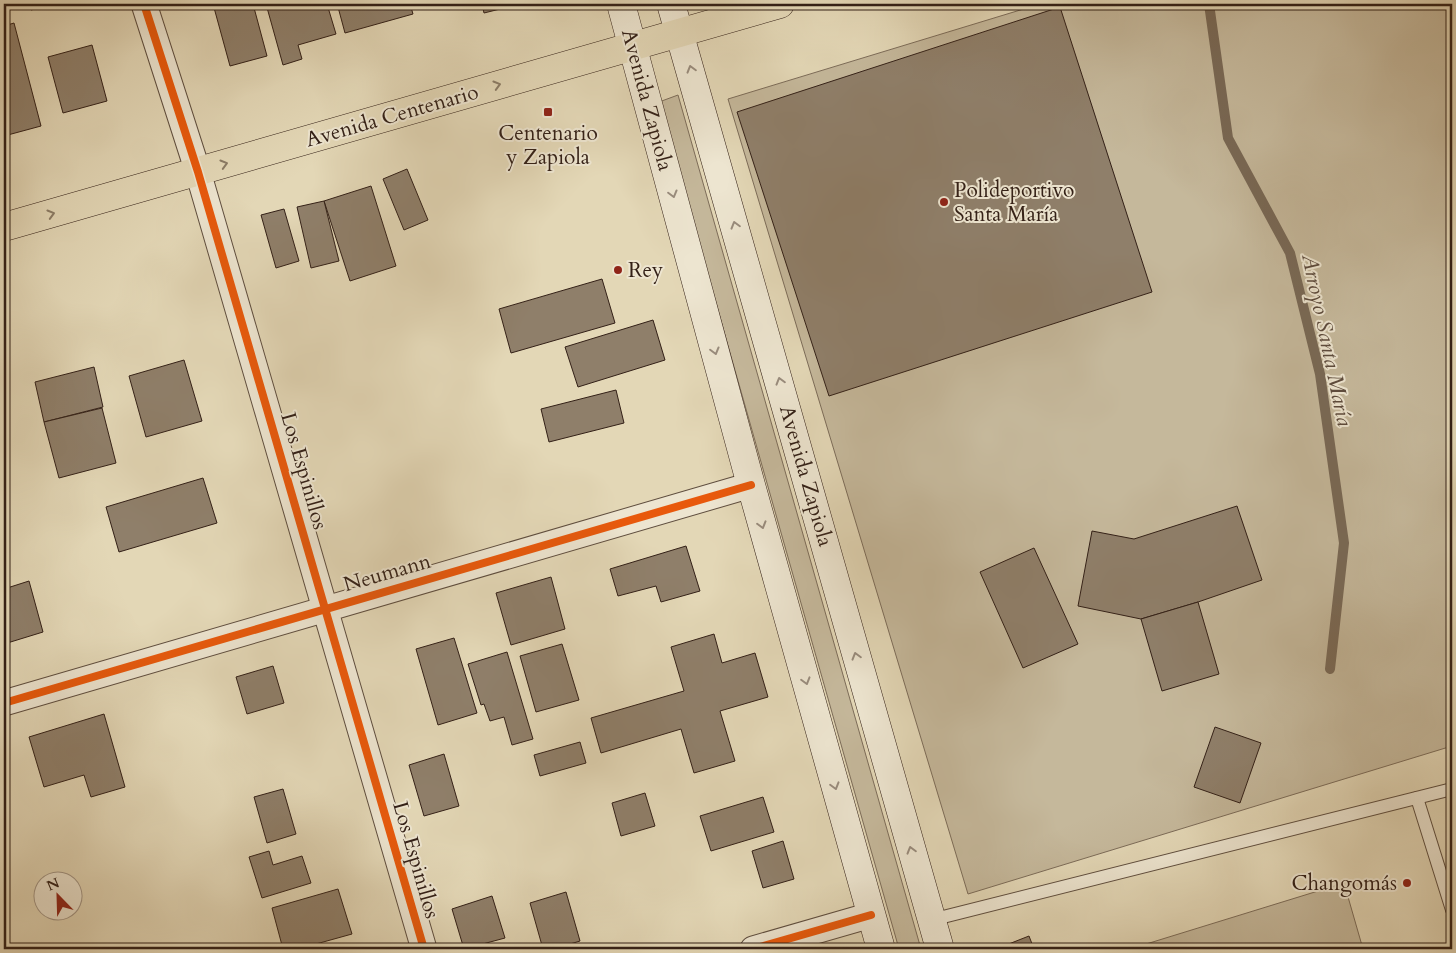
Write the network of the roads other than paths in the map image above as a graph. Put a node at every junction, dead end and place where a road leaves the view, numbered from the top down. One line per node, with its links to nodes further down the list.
1 (144, 4): 7 (street, Los Espinillos)
2 (620, 4): 6 (main road, Avenida Zapiola)
3 (672, 4): 5 (main road, Avenida Zapiola)
4 (780, 4): 5 (main road, Avenida Centenario)
5 (680, 32): 6 (main road, Avenida Centenario); 16 (main road, Avenida Zapiola, one-way to 5)
6 (633, 46): 7 (main road, Avenida Centenario, one-way to 6); 9 (main road, Avenida Zapiola, one-way to 9)
7 (198, 172): 8 (main road, Avenida Centenario, one-way to 7); 10 (street, Los Espinillos)
8 (4, 228)
9 (751, 485): 10 (street, Neumann); 15 (main road, Avenida Zapiola, one-way to 15)
10 (326, 610): 11 (street, Neumann); 17 (street, Los Espinillos)
11 (4, 703)
12 (1452, 789): 13 (lane)
13 (1417, 798): 14 (lane); 16 (lane)
14 (1452, 910)
15 (871, 915): 18 (street); 19 (main road, Avenida Zapiola)
16 (932, 920): 20 (main road, Avenida Zapiola)
17 (424, 949)
18 (753, 949)
19 (881, 949)
20 (940, 949)

